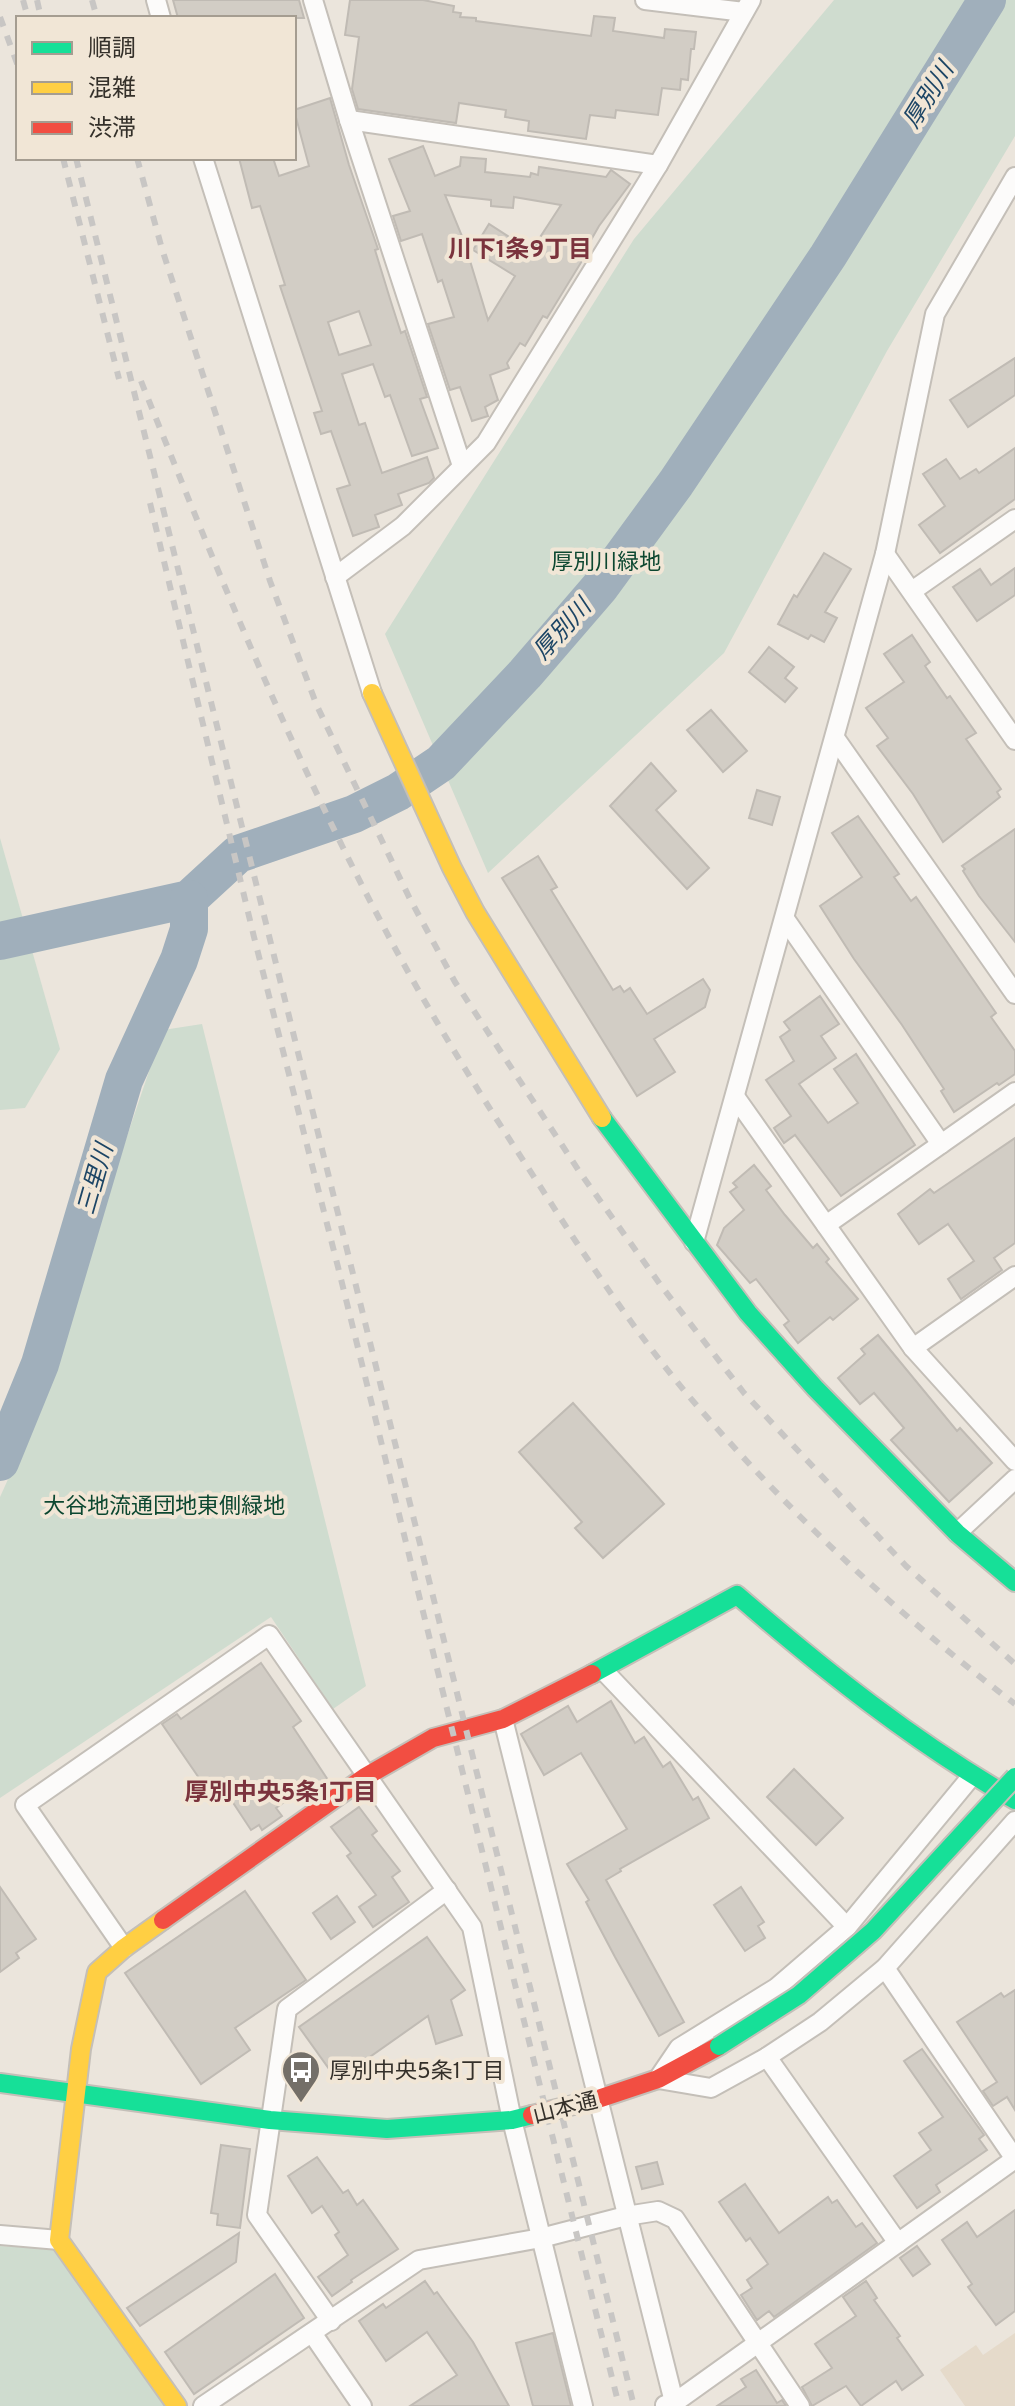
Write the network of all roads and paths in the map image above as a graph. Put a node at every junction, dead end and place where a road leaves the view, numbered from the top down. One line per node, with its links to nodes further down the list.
1 (313, 0): 4 (street)
2 (645, 0): 3 (street)
3 (748, 6): 6 (street)
4 (349, 120): 6 (street); 8 (street)
5 (204, 160): 11 (street)
6 (658, 165): 8 (street)
7 (1013, 184): 10 (street)
8 (462, 466): 11 (street)
9 (1015, 519): 12 (street)
10 (885, 554): 12 (street); 15 (street)
11 (335, 577): 23 (street)
12 (912, 591): 14 (street)
13 (1015, 704): 14 (street)
14 (998, 716): 16 (street)
15 (835, 738): 17 (street); 18 (street)
16 (1015, 740)
17 (785, 919): 20 (street); 21 (street)
18 (1015, 994)
19 (1015, 1092): 21 (street)
20 (736, 1098): 22 (street); 23 (street)
21 (941, 1144): 22 (street)
22 (826, 1225): 25 (street)
23 (694, 1242): 28 (street)
24 (1015, 1276): 25 (street)
25 (913, 1348): 26 (street)
26 (1015, 1461)
27 (1015, 1479): 28 (street)
28 (957, 1533): 29 (street)
29 (1015, 1582)
30 (602, 1669): 31 (street); 33 (street); 38 (street)
31 (503, 1719): 32 (street); 45 (street)
32 (365, 1777): 37 (street); 39 (street); 39 (street)
33 (971, 1777): 35 (street); 38 (street)
34 (1015, 1777): 42 (street, 山本通, bridge)
35 (1015, 1800)
36 (1015, 1821): 40 (street)
37 (447, 1890): 46 (street); 47 (street)
38 (847, 1927): 42 (street)
39 (124, 1948): 44 (street)
40 (885, 1968): 41 (street); 48 (street)
41 (767, 2057): 42 (street); 53 (street)
42 (658, 2079): 45 (street, 山本通)
43 (0, 2083): 44 (street, 山本通)
44 (77, 2092): 46 (street, 山本通); 52 (street)
45 (598, 2099): 47 (street, 山本通); 49 (street)
46 (270, 2120): 47 (street, 山本通); 54 (street)
47 (512, 2120): 51 (street)
48 (1015, 2159): 53 (street)
49 (626, 2216): 51 (street); 56 (street); 57 (street)
50 (0, 2235): 52 (street)
51 (541, 2238): 54 (street); 61 (street)
52 (59, 2240): 58 (street)
53 (898, 2243): 56 (street)
54 (331, 2321): 55 (street)
55 (312, 2333): 59 (street); 60 (street)
56 (757, 2344): 57 (street); 62 (street)
57 (670, 2405)
58 (177, 2406)
59 (203, 2406)
60 (362, 2406)
61 (583, 2406)
62 (800, 2406)

